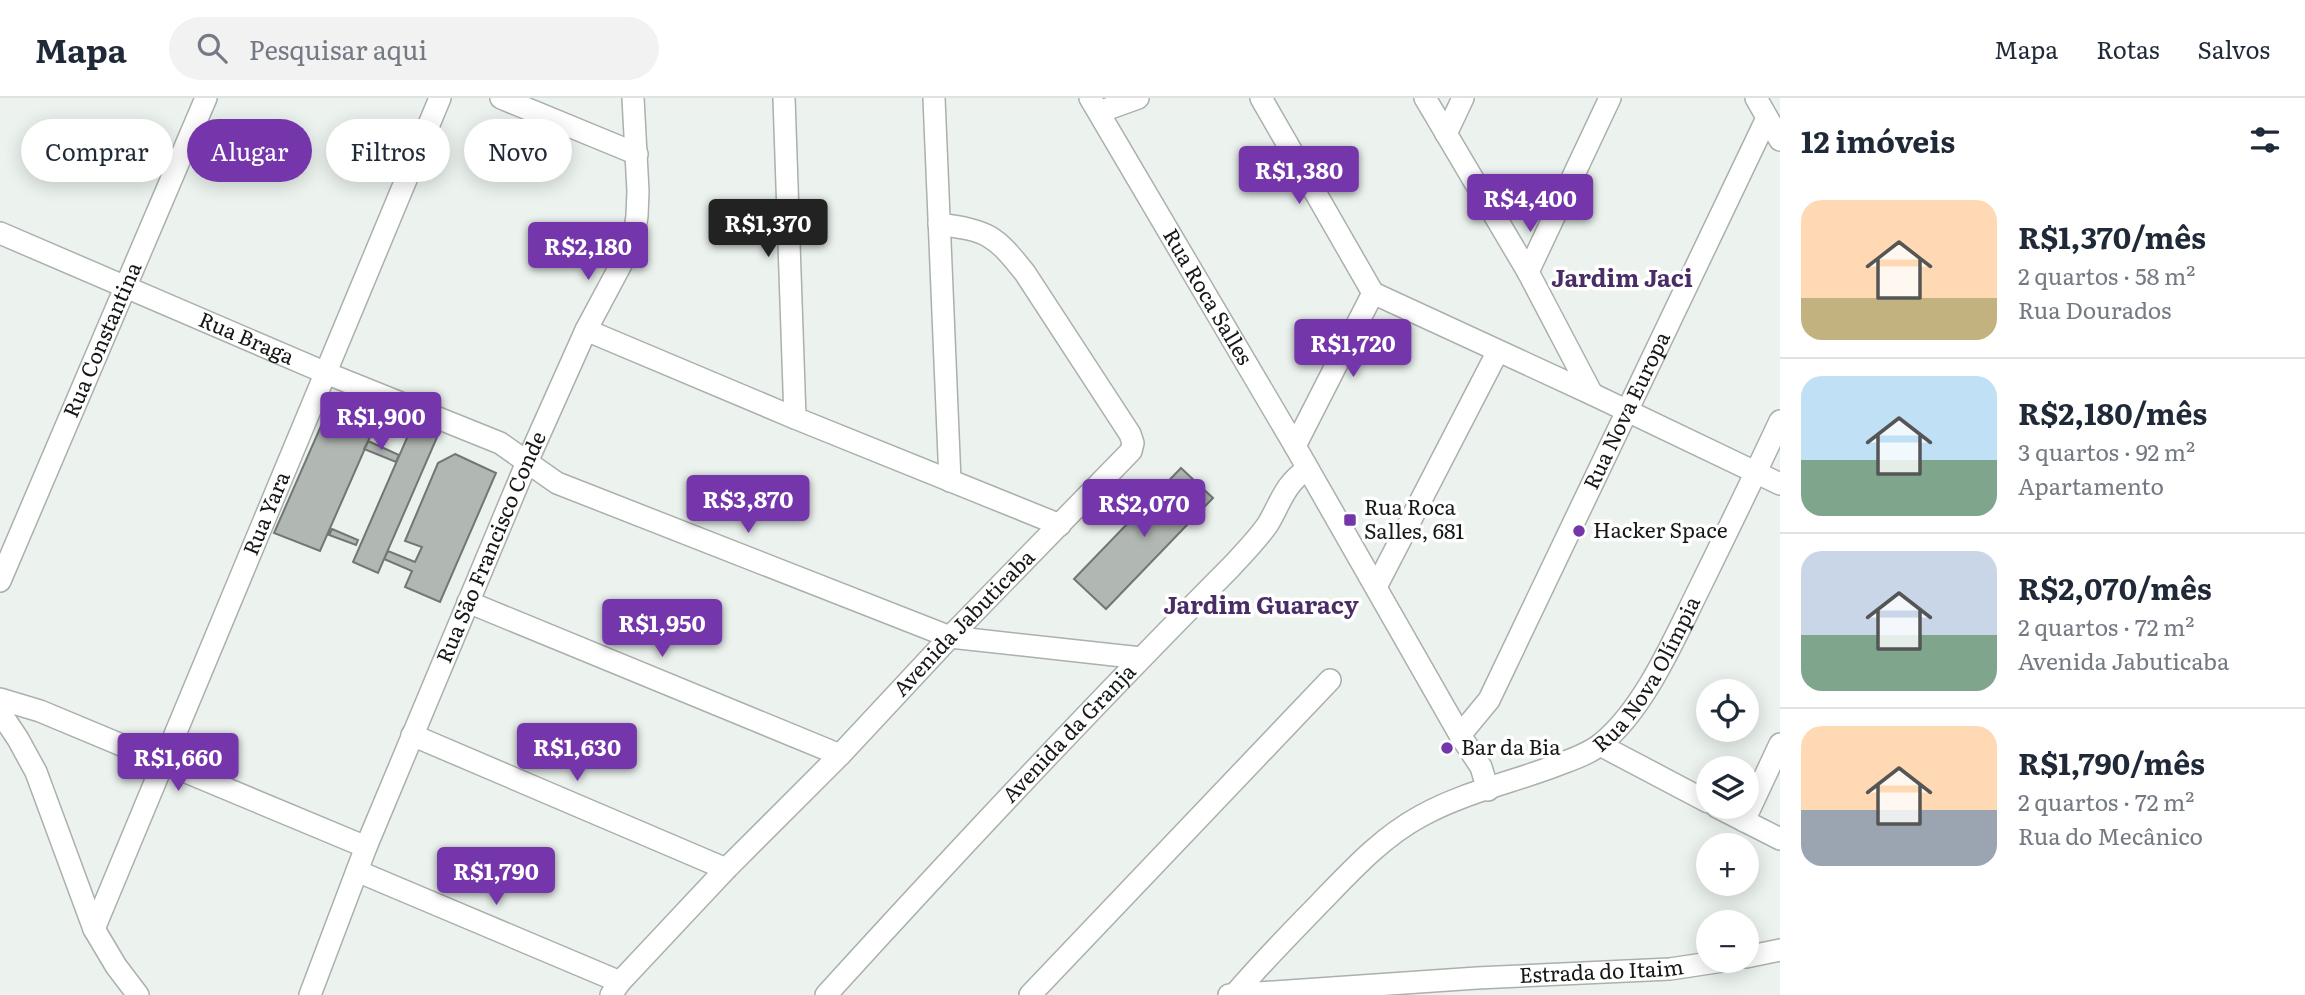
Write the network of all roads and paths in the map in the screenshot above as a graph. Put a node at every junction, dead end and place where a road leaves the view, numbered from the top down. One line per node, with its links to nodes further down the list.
1 (206, 98): 21 (street, Rua Constantina)
2 (440, 98): 25 (street, Rua Yara)
3 (501, 98): 17 (street)
4 (633, 98): 17 (street, Rua São Francisco Conde)
5 (783, 98): 28 (street)
6 (934, 98): 18 (street)
7 (1138, 98): 13 (street)
8 (1261, 98): 22 (street)
9 (1425, 98): 15 (street)
10 (1463, 98): 15 (street)
11 (1610, 98): 20 (street)
12 (1756, 98): 14 (street)
13 (1095, 105): 30 (street, Rua Roca Salles)
14 (1767, 118): 16 (street); 27 (street, Rua Nova Europa)
15 (1446, 134): 20 (street)
16 (1780, 140)
17 (637, 154): 23 (street, Rua São Francisco Conde)
18 (939, 224): 34 (street); 36 (street, Avenida Jabuticaba)
19 (0, 233): 21 (street, Rua Braga)
20 (1528, 272): 26 (street)
21 (126, 286): 25 (street, Rua Braga); 37 (street, Rua Constantina)
22 (1373, 293): 24 (street); 30 (street)
23 (586, 330): 28 (street); 31 (street, Rua São Francisco Conde)
24 (1498, 351): 26 (street); 38 (street)
25 (326, 373): 31 (street, Rua Braga); 50 (street, Rua Yara)
26 (1592, 394): 27 (street)
27 (1626, 411): 33 (street); 46 (street, Rua Nova Europa)
28 (795, 418): 34 (street)
29 (1780, 421): 33 (street, Rua Nova Olímpia)
30 (1295, 446): 32 (street, Rua Roca Salles)
31 (527, 462): 39 (street, Rua São Francisco Conde); 40 (street, Rua Braga)
32 (1307, 469): 38 (street, Rua Roca Salles); 41 (street, Avenida da Granja)
33 (1756, 473): 35 (street); 48 (street, Rua Nova Olímpia)
34 (950, 481): 36 (street)
35 (1780, 484)
36 (1060, 525): 40 (street, Avenida Jabuticaba)
37 (0, 581)
38 (1376, 587): 46 (street, Rua Roca Salles)
39 (468, 602): 45 (street, Rua São Francisco Conde); 49 (street)
40 (950, 637): 41 (street, Rua Braga); 49 (street, Avenida Jabuticaba)
41 (1141, 658): 66 (street, Avenida da Granja)
42 (1330, 680): 67 (street)
43 (0, 699): 50 (street)
44 (0, 712): 59 (street)
45 (412, 735): 56 (street, Rua São Francisco Conde); 57 (street)
46 (1460, 735): 51 (street, Rua Roca Salles)
47 (1780, 744): 54 (street)
48 (1600, 745): 51 (street, Rua Nova Olímpia); 52 (street)
49 (840, 755): 57 (street, Avenida Jabuticaba)
50 (163, 764): 56 (street); 59 (street, Rua Yara)
51 (1488, 790): 69 (street, Rua Nova Olímpia)
52 (1696, 796)
53 (1740, 819): 54 (street)
54 (1744, 821): 55 (street)
55 (1780, 839)
56 (366, 847): 58 (street, Rua São Francisco Conde)
57 (726, 869): 63 (street, Avenida Jabuticaba)
58 (357, 871): 63 (street); 65 (street, Rua São Francisco Conde)
59 (94, 929): 64 (street)
60 (1780, 950): 61 (street)
61 (1759, 954)
62 (1696, 965): 69 (street, Estrada do Itaim)
63 (615, 989)
64 (138, 995)
65 (310, 995)
66 (826, 995)
67 (1030, 995)
68 (1229, 995): 69 (street, Estrada do Itaim)
69 (1235, 995)

